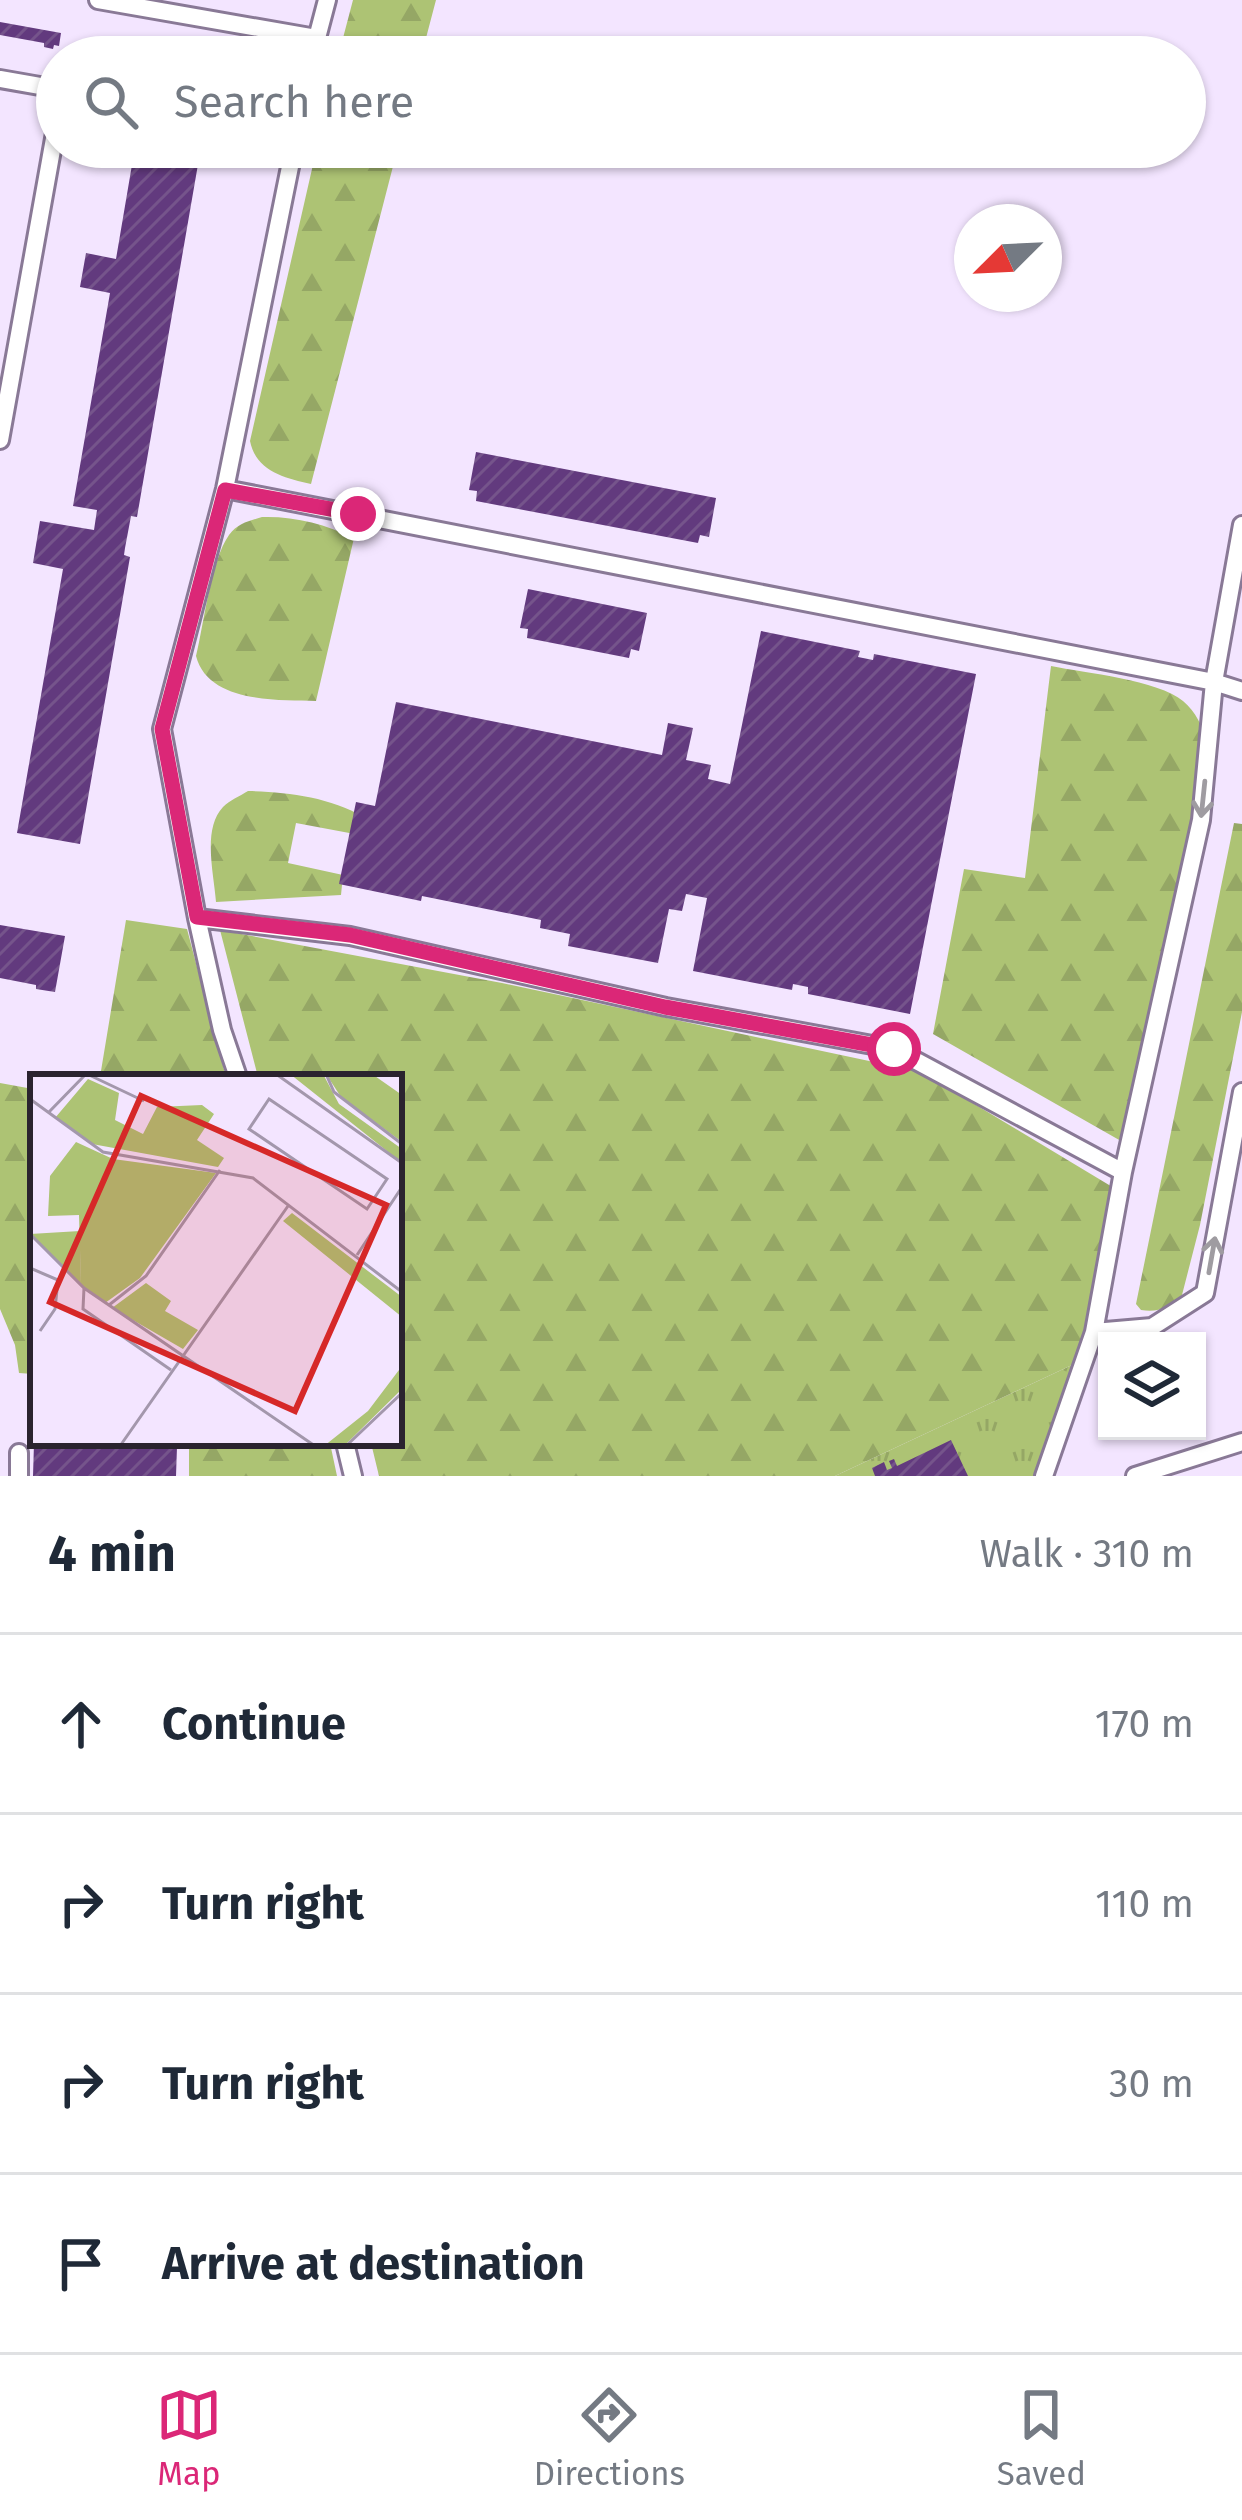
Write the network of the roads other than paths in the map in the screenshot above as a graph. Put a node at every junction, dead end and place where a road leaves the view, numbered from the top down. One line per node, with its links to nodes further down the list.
1 (98, 0): 3 (lane)
2 (327, 0): 4 (lane)
3 (260, 36)
4 (317, 36)
5 (0, 79): 6 (lane)
6 (36, 85)
7 (49, 168): 9 (lane)
8 (290, 168): 10 (lane)
9 (0, 440)
10 (225, 490): 12 (lane); 14 (lane)
11 (1242, 524): 12 (lane)
12 (1214, 682): 13 (lane); 17 (lane, one-way to 17)
13 (1242, 691)
14 (197, 917): 15 (lane); 17 (lane)
15 (237, 1074)
16 (1242, 1092): 18 (lane, one-way to 16)
17 (1123, 1172): 18 (lane)
18 (1094, 1331): 24 (lane)
19 (1242, 1442): 25 (lane)
20 (346, 1446): 23 (lane)
21 (19, 1453): 22 (lane)
22 (19, 1476)
23 (353, 1476)
24 (1044, 1476)
25 (1135, 1476)

